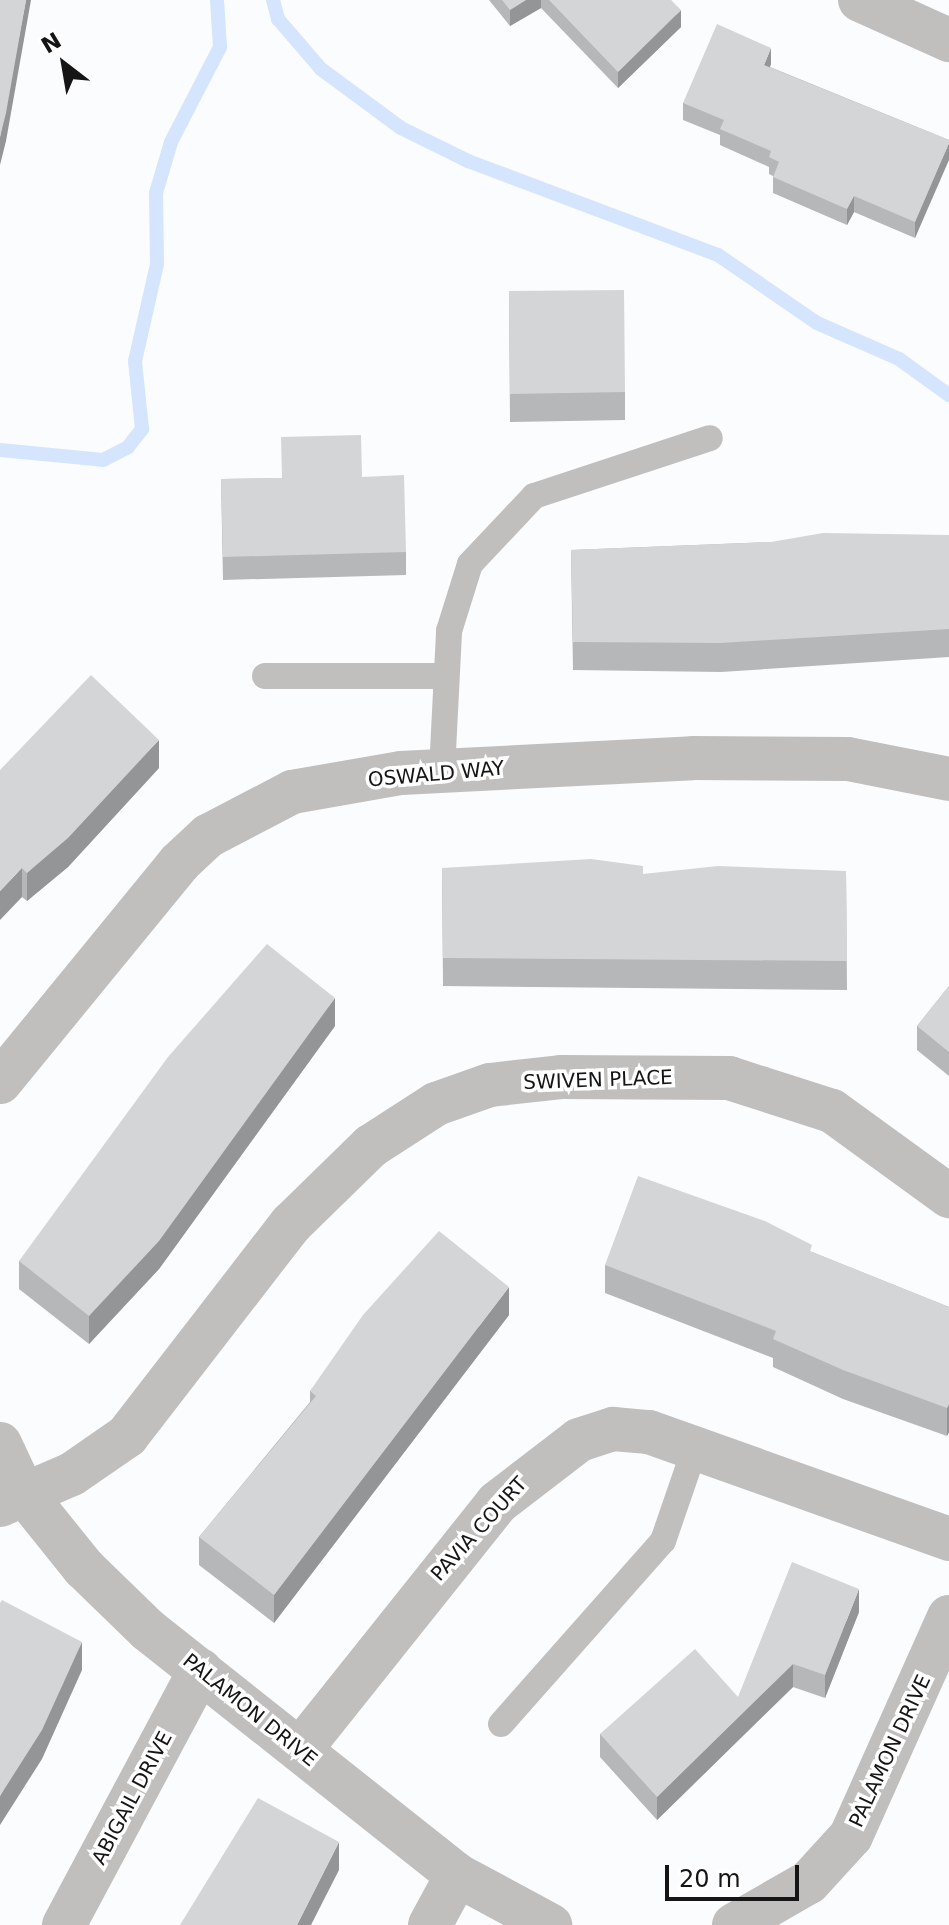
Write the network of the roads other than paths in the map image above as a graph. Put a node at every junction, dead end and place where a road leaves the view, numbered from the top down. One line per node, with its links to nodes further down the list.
1 (860, 0): 2 (street)
2 (949, 40)
3 (710, 438): 5 (lane)
4 (265, 676): 5 (lane)
5 (446, 676): 6 (lane)
6 (442, 771): 7 (street, OSWALD WAY); 8 (street, OSWALD WAY)
7 (949, 779)
8 (0, 1082)
9 (949, 1196): 12 (street, SWIVEN PLACE)
10 (0, 1444): 12 (street, PALAMON DRIVE)
11 (695, 1448): 13 (street, PAVIA COURT); 16 (lane); 17 (street, PAVIA COURT)
12 (11, 1498): 15 (street, PALAMON DRIVE)
13 (949, 1539)
14 (949, 1617): 22 (street, PALAMON DRIVE)
15 (200, 1670): 17 (street, PALAMON DRIVE); 19 (street, ABIGAIL DRIVE)
16 (501, 1724)
17 (300, 1750): 18 (street, PALAMON DRIVE)
18 (457, 1875): 20 (street); 21 (street, PALAMON DRIVE)
19 (64, 1925)
20 (430, 1925)
21 (550, 1925)
22 (734, 1925)

